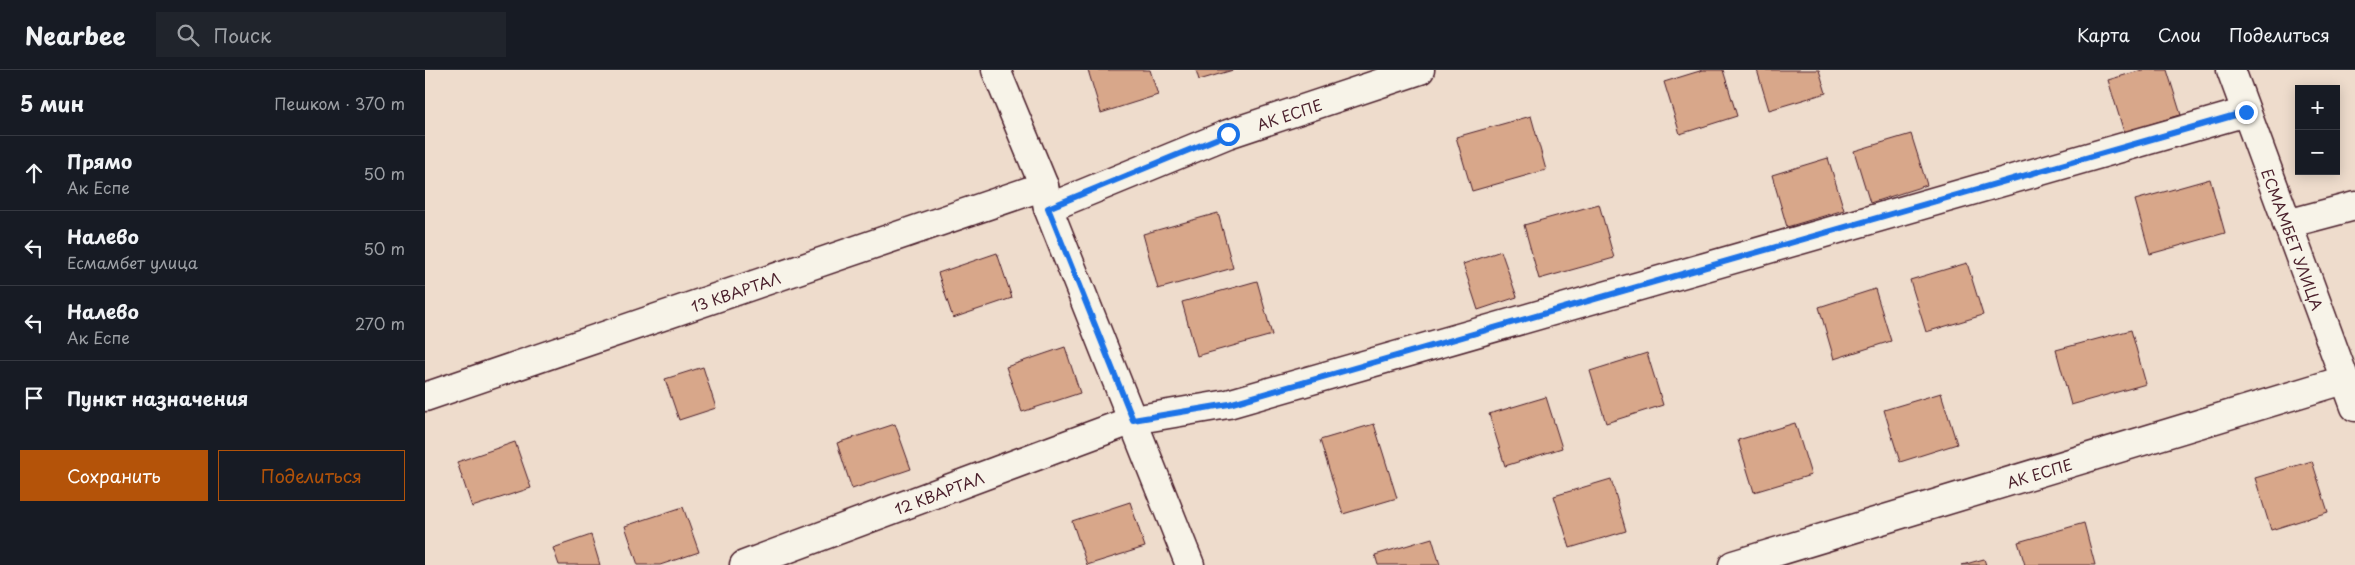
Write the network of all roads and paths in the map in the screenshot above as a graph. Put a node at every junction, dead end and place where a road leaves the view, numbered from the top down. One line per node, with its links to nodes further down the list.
1 (996, 70): 5 (street)
2 (1420, 70): 5 (street, АК ЕСПЕ)
3 (2231, 70): 4 (street, ЕСМАМБЕТ УЛИЦА)
4 (2246, 112): 7 (street, ЕСМАМБЕТ УЛИЦА); 11 (street)
5 (1046, 197): 9 (street, 13 КВАРТАЛ); 11 (street)
6 (2355, 206): 7 (street)
7 (2287, 224): 8 (street, ЕСМАМБЕТ УЛИЦА)
8 (2344, 380): 10 (street, ЕСМАМБЕТ УЛИЦА); 14 (street, АК ЕСПЕ)
9 (425, 397)
10 (2355, 407)
11 (1133, 420): 12 (street, 12 КВАРТАЛ); 13 (street)
12 (744, 565)
13 (1190, 565)
14 (1733, 565)

